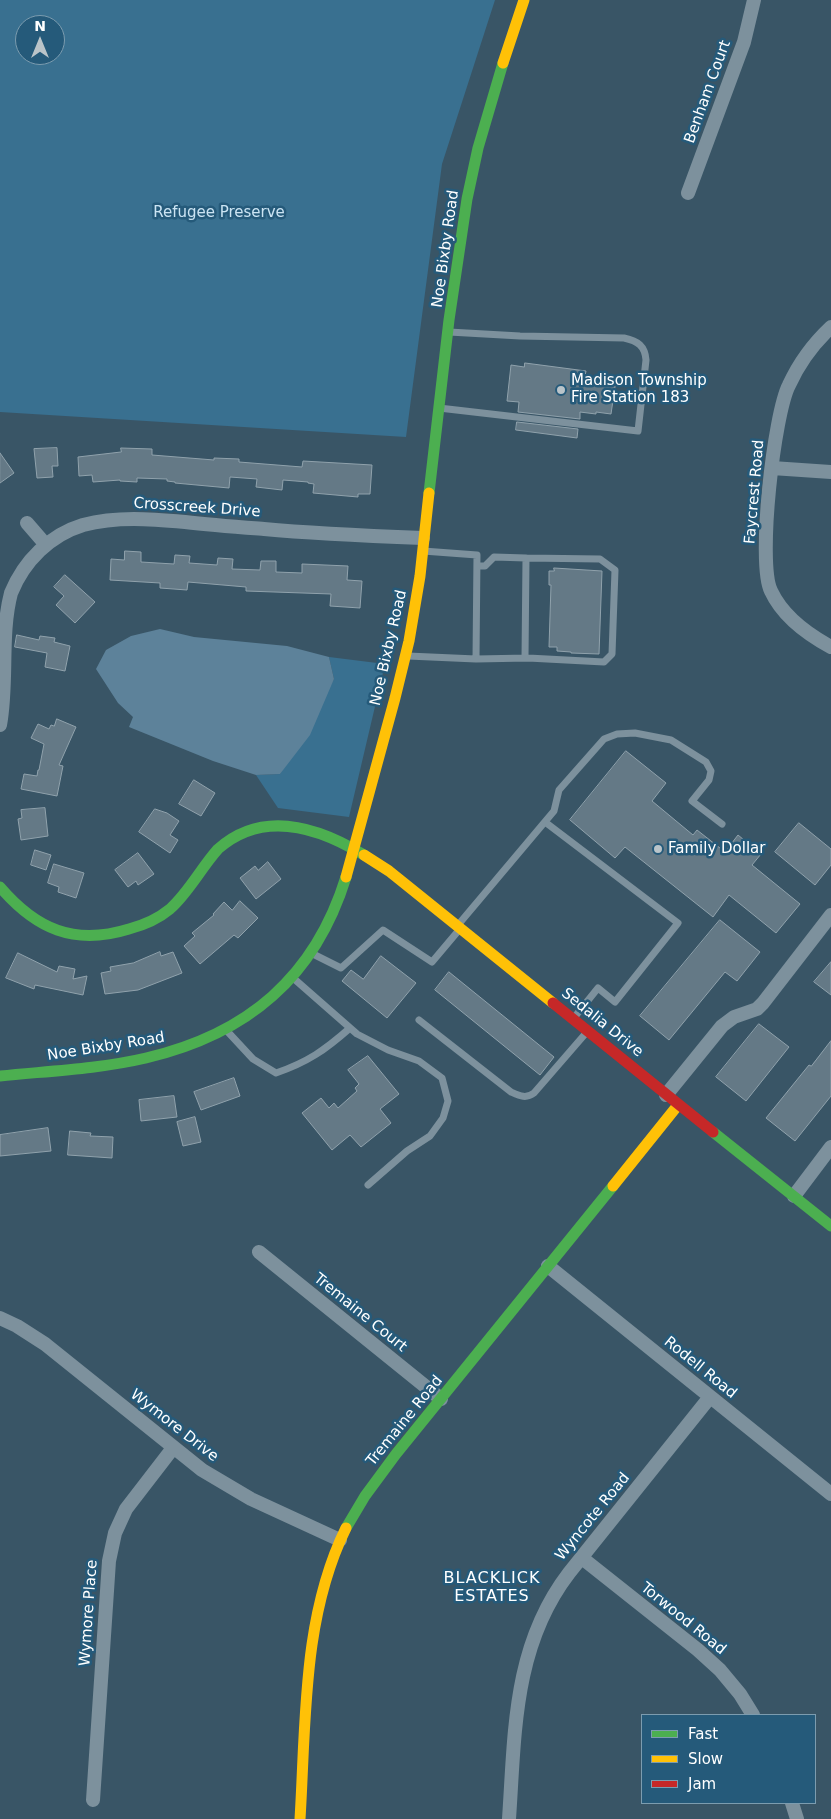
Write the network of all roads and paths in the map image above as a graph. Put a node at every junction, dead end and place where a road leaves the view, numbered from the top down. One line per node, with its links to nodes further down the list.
1 (524, 0): 5 (street, Noe Bixby Road)
2 (754, 0): 3 (street, Benham Court)
3 (688, 193)
4 (831, 327): 7 (street, Faycrest Road)
5 (449, 332): 6 (street, Noe Bixby Road); 6 (lane)
6 (439, 408): 11 (street, Noe Bixby Road)
7 (772, 468): 8 (street); 14 (street, Faycrest Road)
8 (831, 472)
9 (27, 523): 10 (street)
10 (46, 545): 11 (street, Crosscreek Drive); 18 (street, Crosscreek Drive)
11 (423, 545): 13 (lane); 15 (street, Noe Bixby Road)
12 (526, 558): 13 (lane); 16 (lane); 16 (lane)
13 (477, 566): 17 (lane)
14 (831, 647)
15 (405, 656): 17 (lane); 21 (street, Noe Bixby Road)
16 (524, 658): 17 (lane)
17 (476, 659)
18 (0, 725)
19 (544, 822): 20 (lane); 24 (lane); 27 (lane)
20 (722, 824)
21 (353, 846): 22 (street); 24 (street, Sedalia Drive); 25 (street, Noe Bixby Road)
22 (0, 887)
23 (831, 915): 33 (street)
24 (459, 927): 25 (lane); 27 (street, Sedalia Drive)
25 (310, 953): 26 (street, Noe Bixby Road)
26 (292, 977): 29 (lane); 30 (street, Noe Bixby Road)
27 (573, 1019): 31 (street, Sedalia Drive)
28 (419, 1020): 31 (lane)
29 (350, 1028): 30 (lane); 36 (lane)
30 (227, 1030): 32 (street, Noe Bixby Road)
31 (588, 1031): 33 (street, Sedalia Drive)
32 (0, 1076)
33 (666, 1095): 34 (street, Sedalia Drive)
34 (678, 1105): 37 (street, Sedalia Drive); 40 (street, Tremaine Road)
35 (831, 1147): 37 (street)
36 (368, 1185)
37 (794, 1196): 38 (street, Sedalia Drive)
38 (831, 1226)
39 (259, 1252): 43 (street, Tremaine Court)
40 (548, 1266): 42 (street, Rodell Road); 43 (street, Tremaine Road)
41 (0, 1318): 44 (street, Wymore Drive)
42 (710, 1397): 45 (street, Rodell Road); 47 (street, Wyncote Road)
43 (441, 1399): 46 (street, Tremaine Road)
44 (173, 1448): 46 (street, Wymore Drive); 49 (street, Wymore Place)
45 (831, 1494)
46 (340, 1540): 51 (street, Tremaine Road)
47 (582, 1558): 48 (street, Torwood Road); 52 (street, Wyncote Road)
48 (753, 1714)
49 (92, 1800)
50 (792, 1804): 53 (street)
51 (300, 1819)
52 (509, 1819)
53 (797, 1819)

